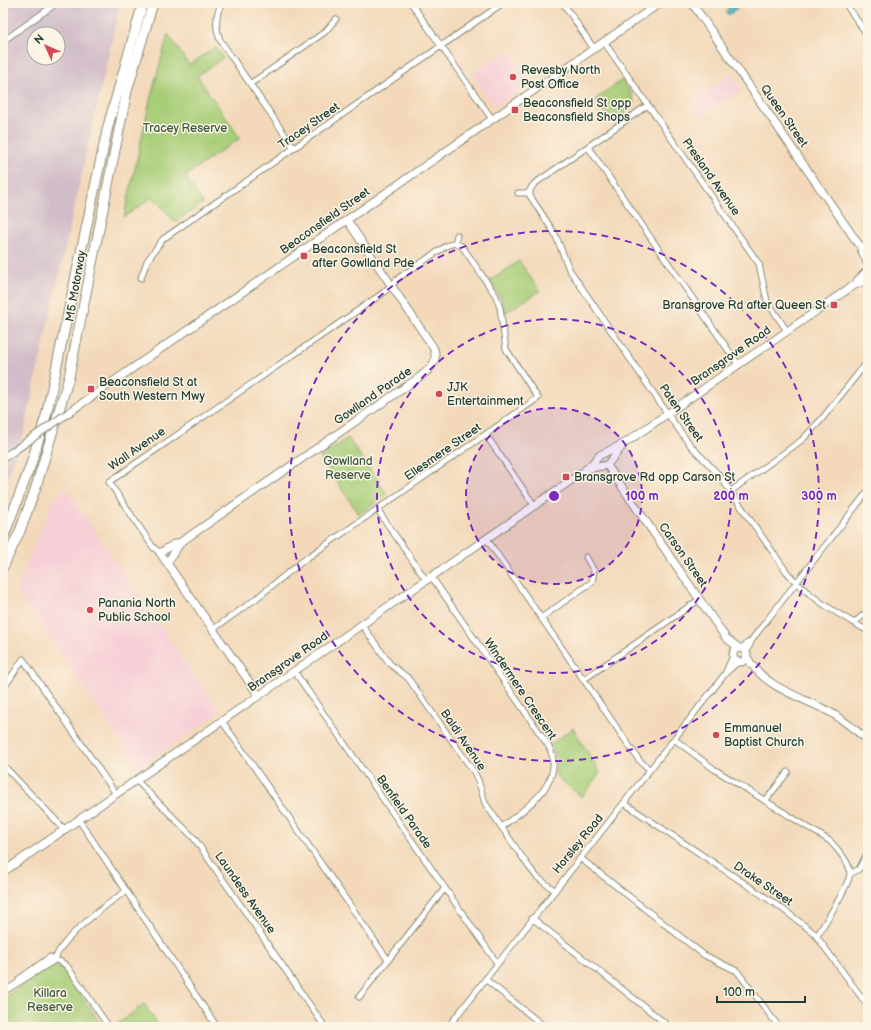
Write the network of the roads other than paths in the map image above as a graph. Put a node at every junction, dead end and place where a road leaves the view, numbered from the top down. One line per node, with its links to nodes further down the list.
1 (57, 3): 13 (street)
2 (143, 3): 49 (highway, M5 Motorway)
3 (153, 3): 55 (highway, M5 Motorway)
4 (222, 3): 17 (street)
5 (412, 3): 15 (street)
6 (504, 3): 15 (street, Tracey Street)
7 (563, 3): 16 (street)
8 (660, 3): 14 (main road, Beaconsfield Street)
9 (692, 3): 26 (main road, Queen Street)
10 (845, 3): 12 (street)
11 (336, 19): 17 (street)
12 (868, 36)
13 (3, 41)
14 (604, 42): 16 (main road, Beaconsfield Street); 18 (street, Presland Avenue)
15 (441, 47): 19 (street); 21 (street, Tracey Street)
16 (594, 49): 19 (main road, Beaconsfield Street)
17 (250, 84): 21 (street)
18 (648, 105): 20 (street); 35 (street, Presland Avenue)
19 (492, 119): 24 (main road, Beaconsfield Street)
20 (588, 147): 23 (street); 37 (street)
21 (294, 148): 31 (street, Tracey Street)
22 (518, 193): 23 (street)
23 (530, 193): 38 (street, Paten Street)
24 (347, 220): 33 (main road, Gowlland Parade); 42 (main road, Beaconsfield Street, bridge)
25 (457, 235): 27 (street)
26 (857, 242): 28 (main road, Queen Street); 29 (main road, Queen Street)
27 (455, 243): 33 (street); 39 (street, Ellesmere Street)
28 (868, 254)
29 (868, 264)
30 (868, 270): 34 (main road, Bransgrove Road)
31 (141, 278)
32 (868, 279): 34 (main road, Bransgrove Road)
33 (391, 285): 51 (main road, Gowlland Parade); 52 (street, Wall Avenue)
34 (851, 287): 35 (main road, Bransgrove Road)
35 (787, 331): 37 (main road, Bransgrove Road)
36 (868, 361): 45 (street)
37 (738, 364): 38 (main road, Bransgrove Road)
38 (668, 413): 40 (main road, Bransgrove Road); 45 (street, Paten Street)
39 (486, 435): 47 (street); 48 (street, Ellesmere Street)
40 (625, 443): 41 (main road, Bransgrove Road); 43 (main road, Bransgrove Road)
41 (601, 455): 43 (main road); 43 (main road); 44 (main road, Bransgrove Road)
42 (3, 458)
43 (606, 464): 44 (main road, Bransgrove Road); 58 (main road, Carson Street)
44 (586, 470): 47 (main road, Bransgrove Road)
45 (731, 491): 57 (street, Paten Street)
46 (868, 491): 57 (street)
47 (534, 505): 50 (main road, Bransgrove Road)
48 (377, 510): 56 (street, Windermere Crescent); 63 (street, Ellesmere Street)
49 (3, 538)
50 (486, 538): 56 (main road, Bransgrove Road); 60 (street)
51 (181, 542): 52 (main road, Gowlland Parade); 54 (main road, Gowlland Parade)
52 (160, 553): 54 (main road, Wall Avenue)
53 (586, 557): 60 (street)
54 (167, 563): 63 (main road, Wall Avenue)
55 (3, 567)
56 (428, 578): 62 (main road, Bransgrove Road); 86 (street, Windermere Crescent)
57 (797, 582): 61 (street, Paten Street); 66 (street)
58 (700, 599): 65 (main road, Carson Street); 72 (street)
59 (868, 611): 61 (street)
60 (540, 618): 72 (street)
61 (854, 622): 64 (street, Paten Street)
62 (362, 624): 69 (main road, Bransgrove Road); 86 (street, Baldi Avenue)
63 (212, 630): 74 (main road, Wall Avenue)
64 (868, 630)
65 (726, 638): 66 (main road, Carson Street); 67 (main road, Carson Street)
66 (743, 651): 67 (main road); 68 (main road); 70 (main road, Carson Street)
67 (733, 655): 68 (main road, Carson Street); 71 (street, Horsley Road)
68 (740, 661): 70 (main road, Carson Street); 71 (street, Horsley Road)
69 (294, 671): 74 (main road, Bransgrove Road); 92 (street, Benfield Parade)
70 (757, 671): 77 (main road, Carson Street)
71 (725, 674): 76 (street, Horsley Road)
72 (583, 680): 79 (street)
73 (3, 689): 82 (street)
74 (258, 696): 75 (main road, Bransgrove Road)
75 (222, 721): 81 (main road, Bransgrove Road); 98 (street)
76 (674, 739): 79 (street, Horsley Road); 83 (street)
77 (868, 740)
78 (3, 765): 87 (street)
79 (649, 769): 84 (street, Horsley Road)
80 (788, 772): 83 (street)
81 (136, 780): 82 (main road, Bransgrove Road); 108 (street, Laundess Avenue)
82 (116, 794): 85 (main road, Bransgrove Road)
83 (765, 801): 91 (street)
84 (624, 803): 89 (street, Horsley Road); 96 (street, Drake Street)
85 (79, 820): 87 (main road, Bransgrove Road); 93 (street)
86 (501, 826): 94 (street, Baldi Avenue)
87 (65, 830): 90 (main road, Bransgrove Road)
88 (868, 852): 91 (street)
89 (580, 858): 94 (street, Horsley Road); 112 (street)
90 (3, 872)
91 (850, 874): 96 (street)
92 (445, 888): 98 (street); 99 (street, Benfield Parade)
93 (126, 890): 97 (street); 107 (street)
94 (554, 890): 95 (street, Horsley Road)
95 (532, 918): 99 (street, Horsley Road); 111 (street)
96 (817, 936): 104 (street, Drake Street)
97 (55, 960): 101 (street); 106 (street)
98 (388, 960): 103 (street)
99 (497, 963): 100 (street, Horsley Road)
100 (484, 979): 109 (street, Horsley Road); 110 (street)
101 (3, 992)
102 (868, 993): 104 (street)
103 (359, 997)
104 (864, 1000): 105 (street, Drake Street)
105 (868, 1006)
106 (109, 1027)
107 (217, 1027)
108 (325, 1027)
109 (448, 1027)
110 (545, 1027)
111 (670, 1027)
112 (780, 1027)

